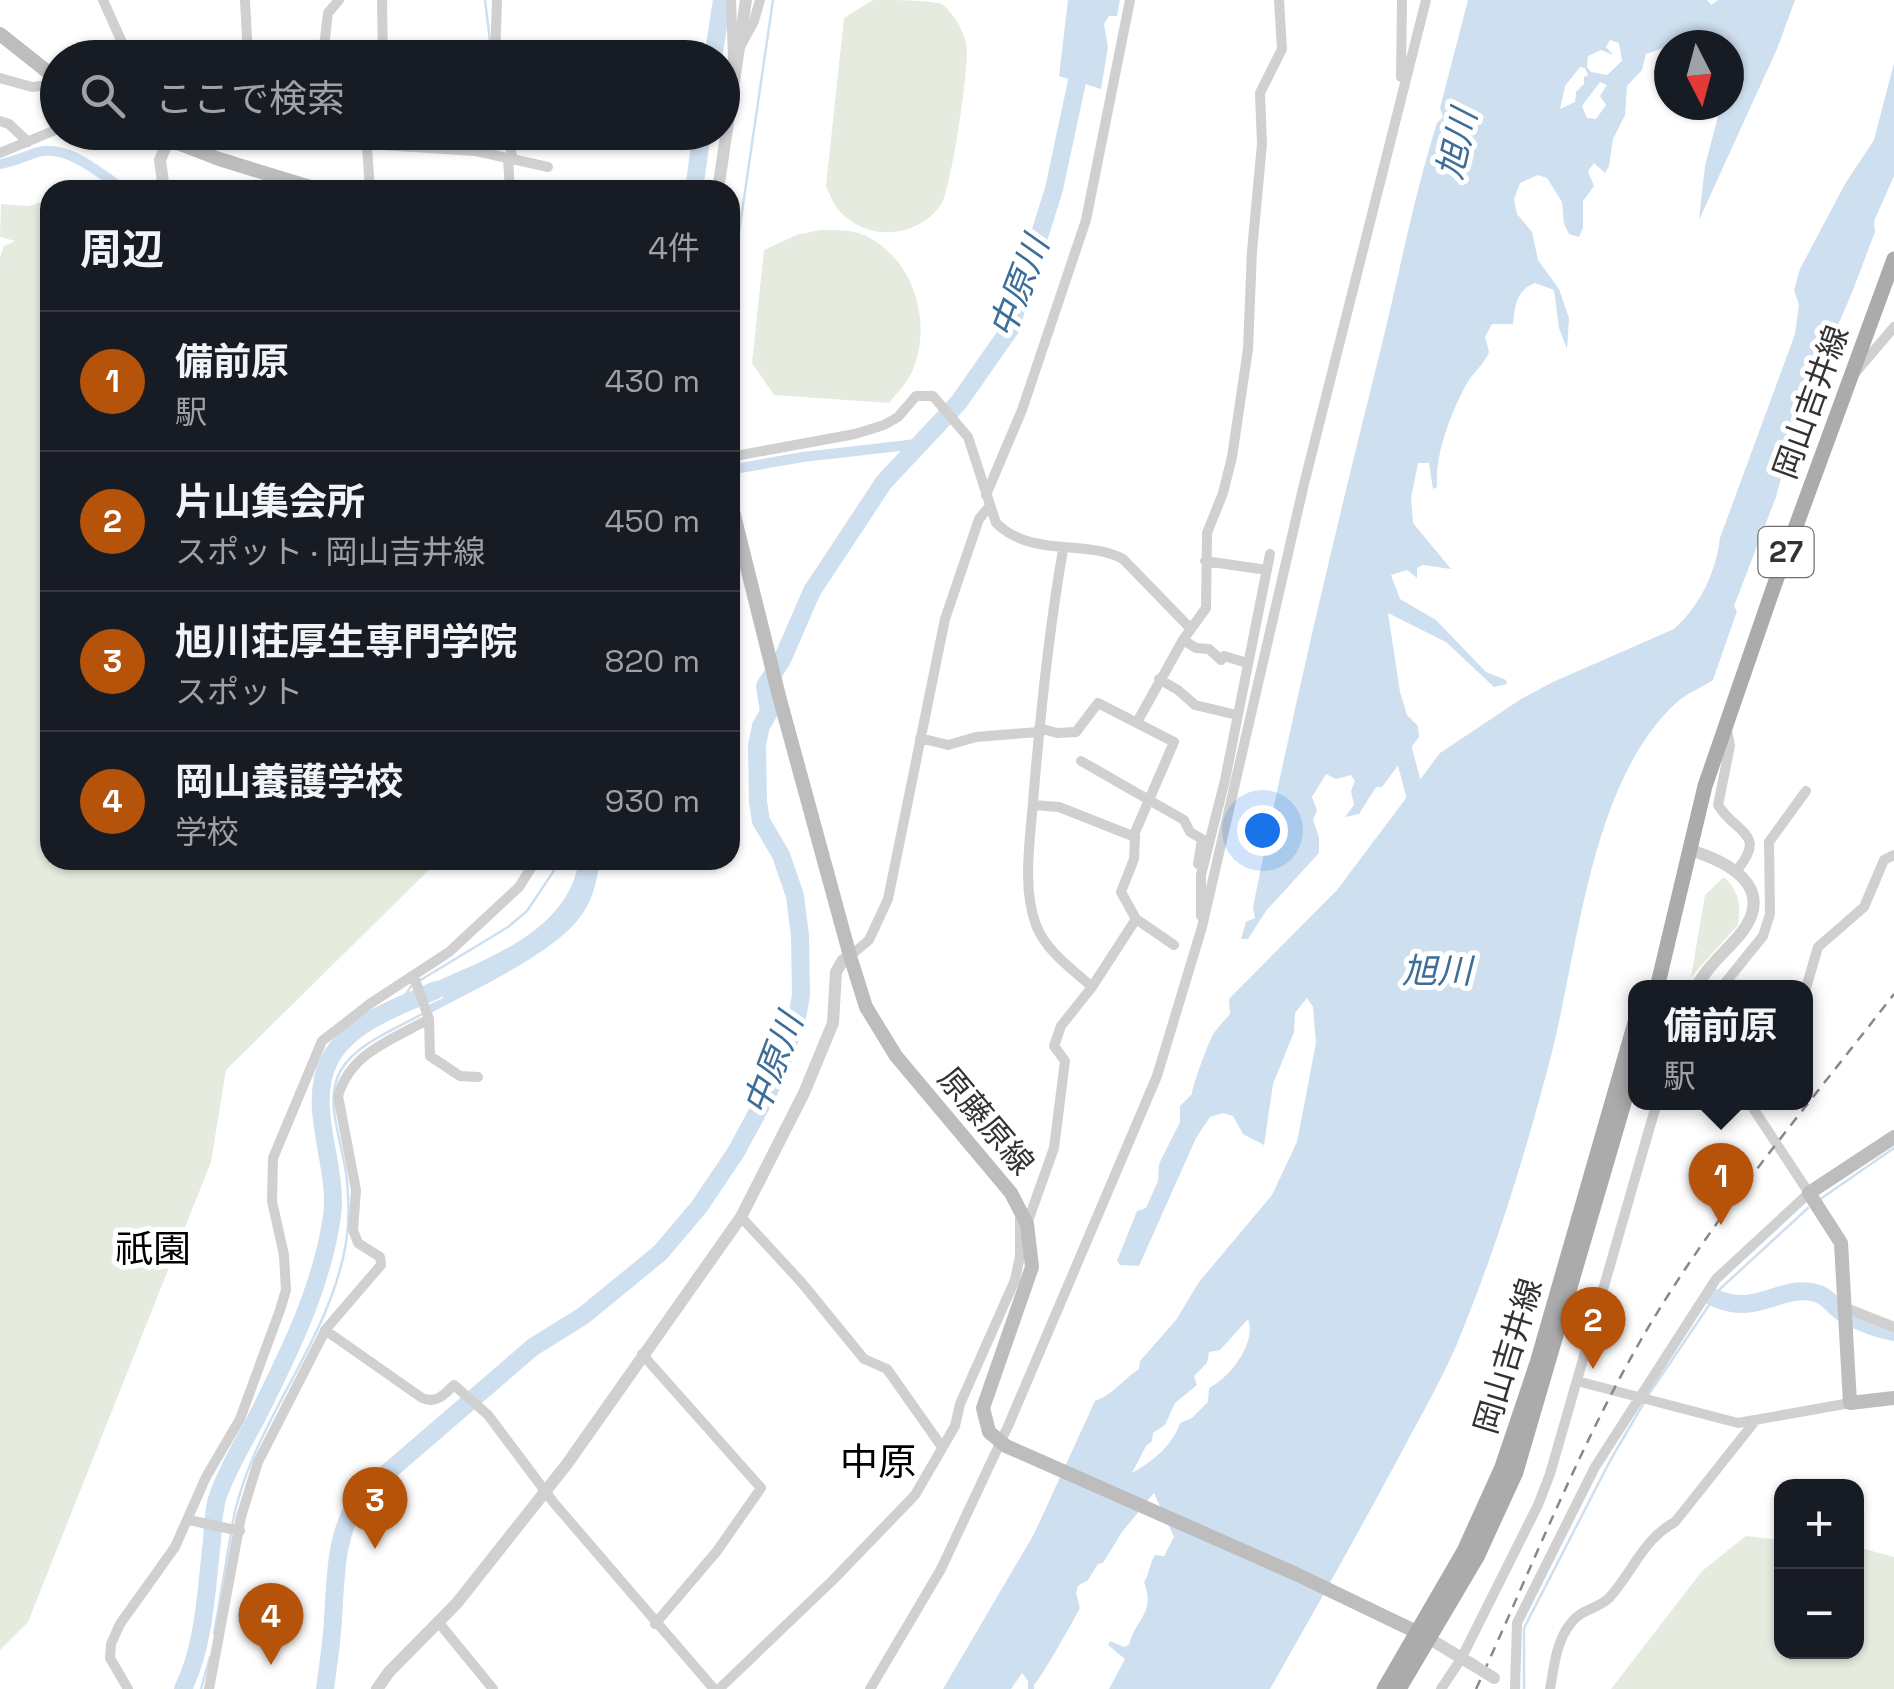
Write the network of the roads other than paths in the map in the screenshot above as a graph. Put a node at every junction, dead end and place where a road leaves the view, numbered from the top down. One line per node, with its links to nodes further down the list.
1 (103, 0): 14 (street)
2 (245, 0): 15 (street)
3 (339, 0): 16 (street)
4 (382, 0): 17 (street)
5 (497, 0): 18 (street)
6 (732, 0): 19 (street)
7 (746, 0): 20 (street)
8 (760, 0): 21 (street)
9 (1130, 0): 47 (street)
10 (1279, 0): 51 (street)
11 (1402, 0): 25 (street)
12 (1426, 0): 25 (street)
13 (0, 34): 22 (main road)
14 (121, 40)
15 (247, 40)
16 (325, 40)
17 (383, 40)
18 (496, 40)
19 (733, 40)
20 (739, 40)
21 (740, 47)
22 (40, 67)
23 (0, 78): 24 (street)
24 (40, 85)
25 (1401, 93): 73 (street)
26 (0, 121): 28 (street)
27 (40, 137): 28 (street)
28 (28, 142): 35 (street)
29 (165, 150): 38 (street)
30 (194, 150): 39 (main road)
31 (366, 150): 40 (street)
32 (467, 150): 36 (street)
33 (509, 150): 36 (street)
34 (723, 150): 42 (street)
35 (0, 153)
36 (510, 160): 37 (street); 41 (street)
37 (548, 168)
38 (163, 180)
39 (289, 180)
40 (369, 180)
41 (510, 180)
42 (719, 180)
43 (1894, 259): 45 (main road, 岡山吉井線 / 27)
44 (1894, 327): 45 (street)
45 (1848, 381): 59 (main road, 岡山吉井線 / 27)
46 (740, 456): 47 (street)
47 (988, 502): 49 (street); 61 (street)
48 (740, 538): 75 (main road, 原藤原線)
49 (1063, 550): 53 (street); 60 (street)
50 (1270, 554): 52 (street)
51 (1205, 561): 52 (street); 53 (street)
52 (1267, 570): 55 (street)
53 (1190, 628): 54 (street)
54 (1183, 640): 55 (street); 56 (street)
55 (1247, 663): 57 (street)
56 (1160, 678): 57 (street); 58 (street)
57 (1237, 715): 71 (street)
58 (1137, 722): 60 (street); 64 (street)
59 (1727, 726): 67 (main road, 岡山吉井線 / 27); 70 (street)
60 (1039, 730): 61 (street); 65 (street)
61 (920, 738): 75 (street)
62 (1081, 761): 64 (street)
63 (1806, 791): 80 (street)
64 (1147, 799): 66 (street); 71 (street)
65 (1033, 805): 66 (street); 82 (street)
66 (1133, 836): 72 (street)
67 (1690, 850): 70 (street); 77 (main road, 岡山吉井線 / 27); 78 (main road, 岡山吉井線 / 27)
68 (1894, 855): 81 (street)
69 (530, 870): 76 (street)
70 (1738, 870): 79 (street)
71 (1201, 875): 73 (street)
72 (1136, 919): 74 (street); 82 (street)
73 (1202, 927): 103 (street)
74 (1174, 945)
75 (850, 956): 91 (main road, 原藤原線); 92 (street)
76 (415, 980): 83 (street); 106 (street)
77 (1649, 980)
78 (1659, 980)
79 (1702, 980)
80 (1727, 980)
81 (1808, 980)
82 (1092, 986): 93 (street)
83 (428, 1016): 85 (street); 96 (street)
84 (1628, 1047): 110 (main road, 岡山吉井線)
85 (478, 1077)
86 (1628, 1089): 110 (main road, 岡山吉井線)
87 (1655, 1110): 98 (street)
88 (1754, 1110): 90 (street)
89 (1894, 1137): 90 (main road)
90 (1813, 1198): 94 (main road); 99 (street)
91 (1020, 1206): 93 (main road, 原藤原線); 104 (street)
92 (741, 1217): 97 (street); 104 (street)
93 (1027, 1224): 103 (main road, 原藤原線)
94 (1846, 1312): 95 (street); 101 (main road)
95 (1894, 1328)
96 (325, 1330): 105 (street); 107 (street)
97 (642, 1354): 105 (street); 109 (street)
98 (1577, 1381): 99 (street); 111 (street)
99 (1643, 1398): 102 (street); 123 (street)
100 (1894, 1398): 101 (main road)
101 (1850, 1404): 102 (street)
102 (1756, 1420): 124 (street)
103 (1002, 1444): 110 (main road); 119 (street)
104 (942, 1446): 118 (street)
105 (544, 1490): 108 (street); 109 (street)
106 (191, 1520): 107 (street); 114 (street)
107 (237, 1531): 115 (street)
108 (439, 1623): 116 (street); 117 (street)
109 (656, 1624): 118 (street)
110 (1424, 1635): 113 (street, bridge); 120 (main road, 岡山吉井線); 121 (main road, 岡山吉井線)
111 (1465, 1651)
112 (1457, 1664): 122 (street)
113 (1497, 1684)
114 (128, 1689)
115 (209, 1689)
116 (378, 1689)
117 (492, 1689)
118 (717, 1689)
119 (870, 1689)
120 (1384, 1689)
121 (1399, 1689)
122 (1441, 1689)
123 (1515, 1689)
124 (1550, 1689)

